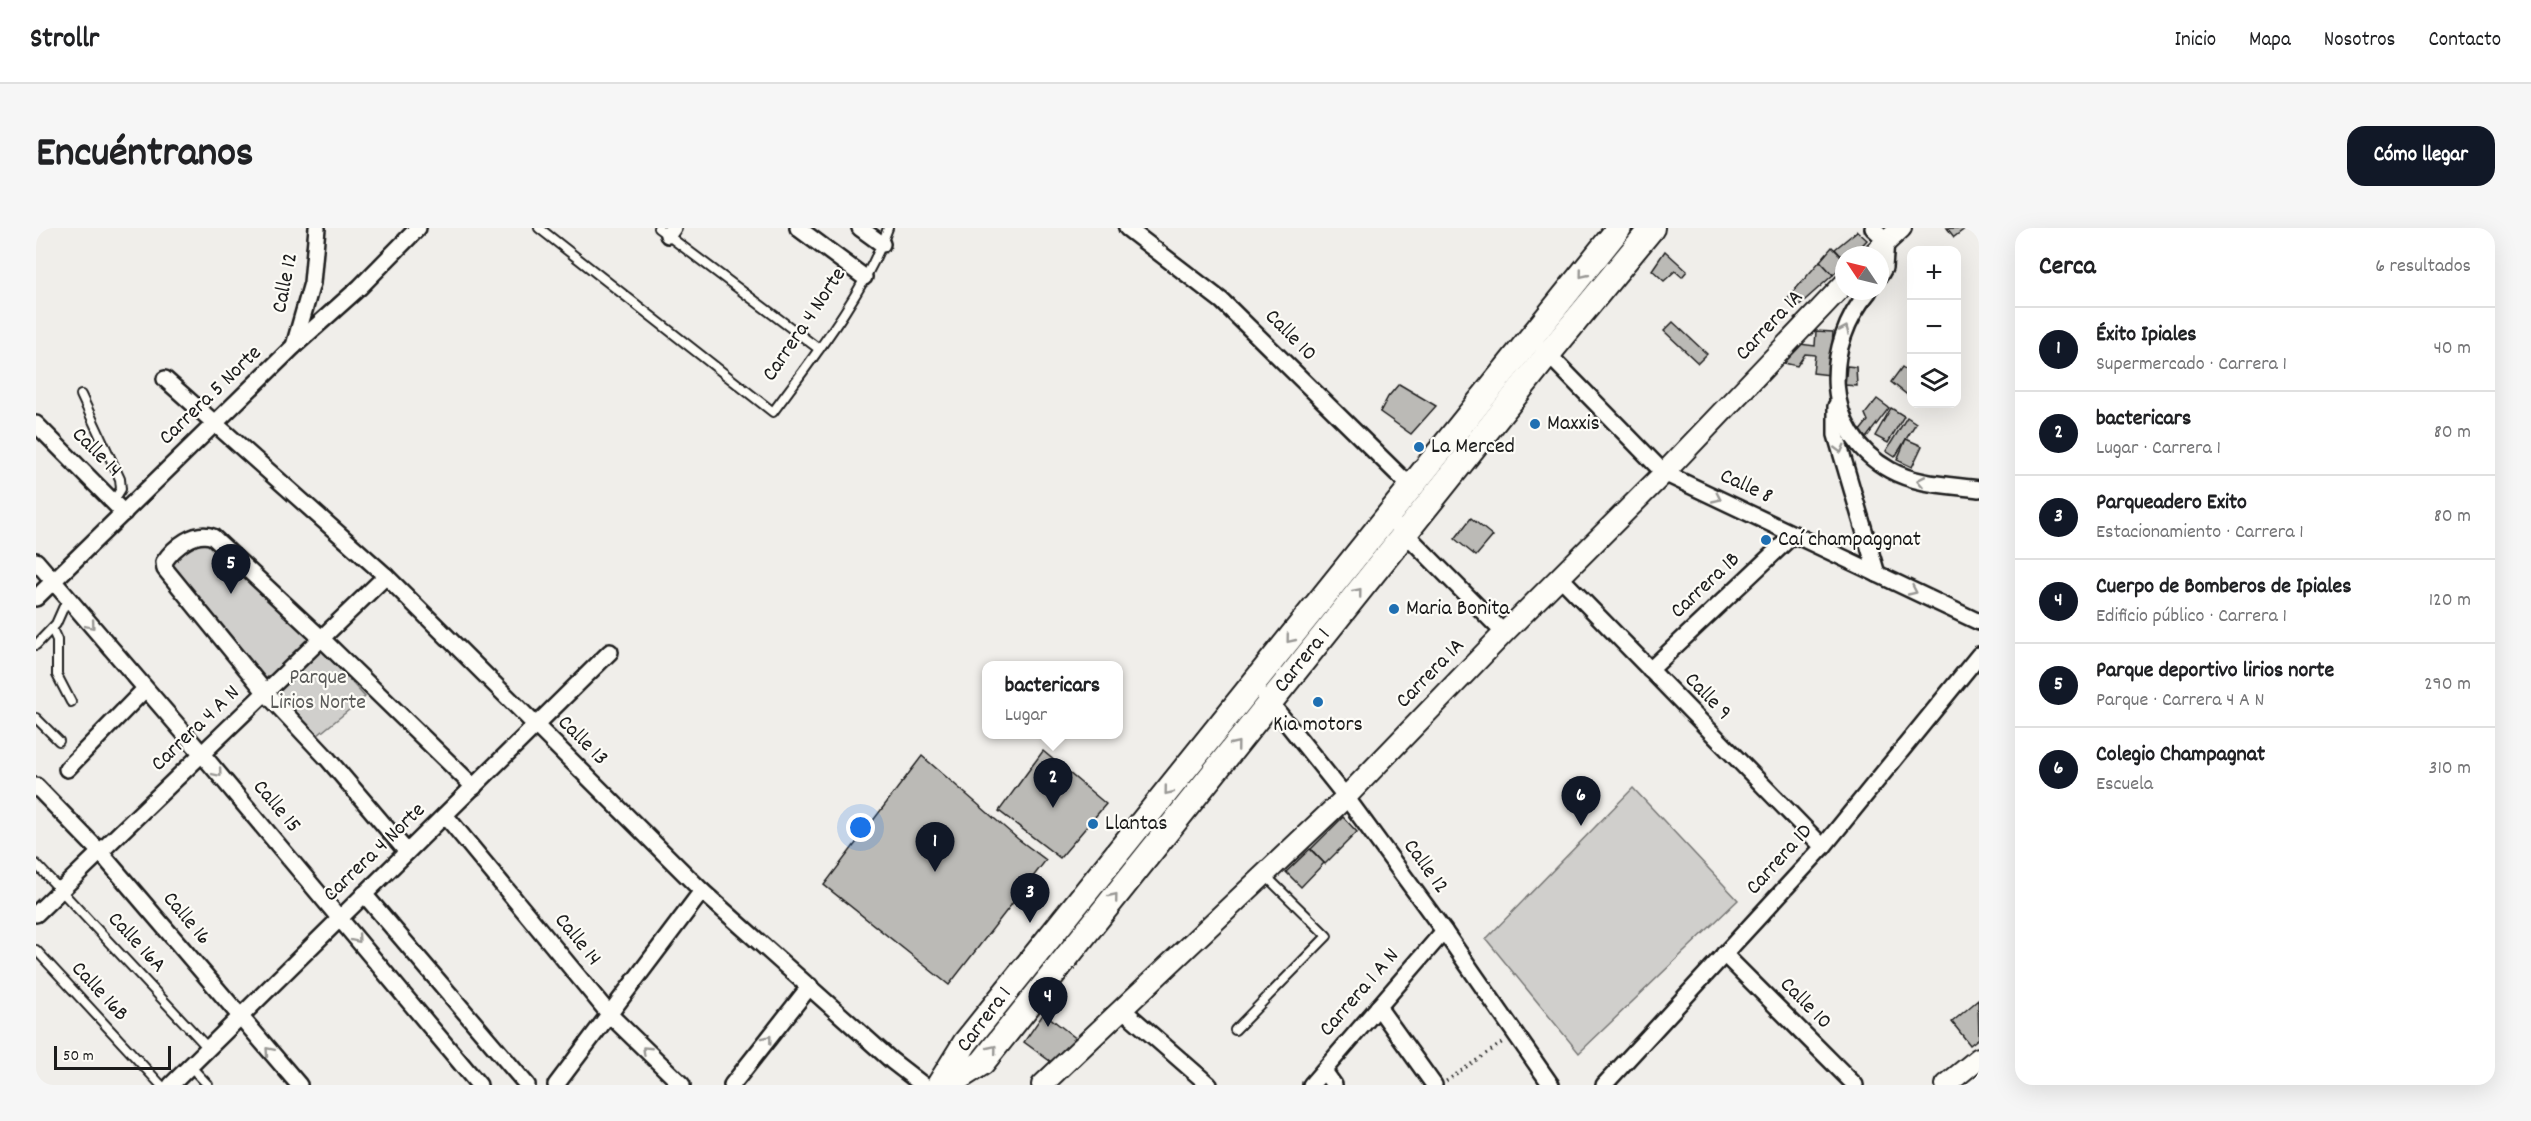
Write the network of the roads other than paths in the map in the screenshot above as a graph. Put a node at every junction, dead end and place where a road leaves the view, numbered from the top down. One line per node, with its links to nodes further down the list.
1 (317, 228): 17 (street, Calle 12)
2 (418, 228): 17 (street, Carrera 5 Norte)
3 (539, 228): 19 (lane, Carrera 4 Norte)
4 (798, 228): 14 (street)
5 (860, 228): 12 (street)
6 (888, 228): 12 (lane, Carrera 4 Norte)
7 (1127, 228): 26 (street, Calle 10)
8 (1619, 228): 18 (main road, Carrera 1, one-way to 18)
9 (1652, 228): 18 (main road, Carrera 1)
10 (666, 230): 19 (lane)
11 (1887, 232): 13 (street)
12 (882, 244): 14 (lane, Carrera 4 Norte)
13 (1878, 246)
14 (864, 277): 19 (lane, Carrera 4 Norte)
15 (1835, 293): 25 (street, Carrera 1A)
16 (1863, 300): 21 (street, one-way to 16)
17 (294, 346): 23 (street, Carrera 5 Norte)
18 (1539, 347): 25 (street, Calle 8); 26 (main road, Carrera 1); 30 (main road, Carrera 1)
19 (819, 349)
20 (165, 379): 23 (street, Calle 13)
21 (1836, 391): 27 (street, one-way to 21); 33 (street, one-way to 33)
22 (81, 395): 28 (lane)
23 (215, 423): 29 (street, Carrera 5 Norte); 34 (street, Calle 13)
24 (36, 424): 28 (street, Calle 14)
25 (1664, 473): 31 (street, Calle 8, one-way to 31); 35 (street, Carrera 1A)
26 (1412, 488): 30 (main road, Carrera 1)
27 (1979, 489)
28 (113, 502): 29 (street, Calle 14)
29 (124, 513): 36 (street, Carrera 5 Norte)
30 (1397, 525): 41 (street); 47 (main road, Carrera 1, one-way to 47); 50 (main road, Carrera 1, one-way to 30)
31 (1794, 534): 33 (street, Calle 8); 46 (street, Carrera 1B)
32 (36, 561): 36 (street, Calle 15)
33 (1877, 574): 39 (street, Calle 8, one-way to 39)
34 (386, 576): 42 (street, Carrera 4 A N); 53 (street, Calle 13)
35 (1560, 577): 41 (street, Carrera 1A); 46 (street, Calle 9)
36 (54, 580): 37 (street, Carrera 5 Norte); 38 (street, Calle 15)
37 (36, 597)
38 (68, 597): 40 (lane); 48 (street, Calle 15, one-way to 48)
39 (1979, 622)
40 (52, 629): 43 (lane); 51 (lane)
41 (1504, 633): 59 (street, Carrera 1A)
42 (322, 639): 49 (street, Carrera 4 A N); 49 (street); 58 (street)
43 (36, 645)
44 (610, 652): 53 (street, Carrera 4 Norte)
45 (1979, 655): 61 (street, Carrera 1D)
46 (1650, 670): 61 (street, Calle 9)
47 (1254, 684): 50 (street, Calle 12); 72 (main road, Carrera 1, one-way to 72)
48 (145, 689): 55 (street, Calle 15); 56 (street)
49 (266, 693): 55 (street, Carrera 4 A N); 63 (street)
50 (1271, 701): 59 (street, Calle 12); 75 (main road, Carrera 1, one-way to 50)
51 (71, 702)
52 (36, 718): 54 (lane)
53 (536, 727): 58 (street, Carrera 4 Norte); 67 (street, Calle 13)
54 (59, 741)
55 (202, 754): 62 (street, Carrera 4 A N); 70 (street, Calle 15, one-way to 70)
56 (67, 769)
57 (36, 786): 62 (street, Calle 16)
58 (474, 788): 60 (street, Carrera 4 Norte)
59 (1346, 797): 65 (street, Carrera 1A); 71 (street, Calle 12)
60 (445, 815): 63 (street, Carrera 4 Norte); 79 (street, Calle 14)
61 (1823, 847): 74 (street, Carrera 1D)
62 (100, 852): 66 (street, Carrera 4 A N); 80 (street, Calle 16)
63 (407, 852): 68 (street, Carrera 4 Norte)
64 (36, 864): 66 (lane, Calle 16A)
65 (1264, 873): 78 (street, Carrera 1A); 81 (lane)
66 (61, 890): 69 (street, Carrera 4 A N); 82 (lane, Calle 16A)
67 (702, 891): 76 (street, Calle 13); 79 (street)
68 (364, 894): 70 (street, Carrera 4 Norte); 92 (street)
69 (36, 914)
70 (340, 918): 80 (street, Carrera 4 Norte); 91 (street, Calle 15, one-way to 91)
71 (1444, 931): 77 (street, Carrera 1 A N); 103 (street, Calle 12)
72 (1044, 945): 75 (main road); 97 (main road, Carrera 1)
73 (36, 950): 87 (lane, Calle 16B)
74 (1724, 954): 104 (street, Carrera 1D); 105 (street, Calle 10)
75 (1064, 960): 98 (main road, Carrera 1, one-way to 75)
76 (810, 986): 95 (street, one-way to 76); 96 (street, Calle 13)
77 (1378, 1007): 85 (street, Carrera 1 A N); 102 (street)
78 (1121, 1008): 86 (street); 99 (street, Carrera 1A)
79 (610, 1015): 93 (street); 94 (street, Calle 14, one-way to 79)
80 (239, 1017): 82 (street, Carrera 4 Norte); 90 (street, Calle 16, one-way to 80)
81 (1235, 1030)
82 (208, 1048): 84 (street, Carrera 4 Norte)
83 (1979, 1058): 106 (street)
84 (190, 1066): 88 (street, Carrera 4 Norte); 89 (lane)
85 (1324, 1071): 100 (street, Carrera 1 A N); 101 (street)
86 (1207, 1084)
87 (160, 1085)
88 (171, 1085)
89 (208, 1085)
90 (299, 1085)
91 (479, 1085)
92 (527, 1085)
93 (556, 1085)
94 (682, 1085)
95 (732, 1085)
96 (923, 1085)
97 (939, 1085)
98 (947, 1085)
99 (1042, 1085)
100 (1311, 1085)
101 (1334, 1085)
102 (1434, 1085)
103 (1551, 1085)
104 (1604, 1085)
105 (1855, 1085)
106 (1946, 1085)

